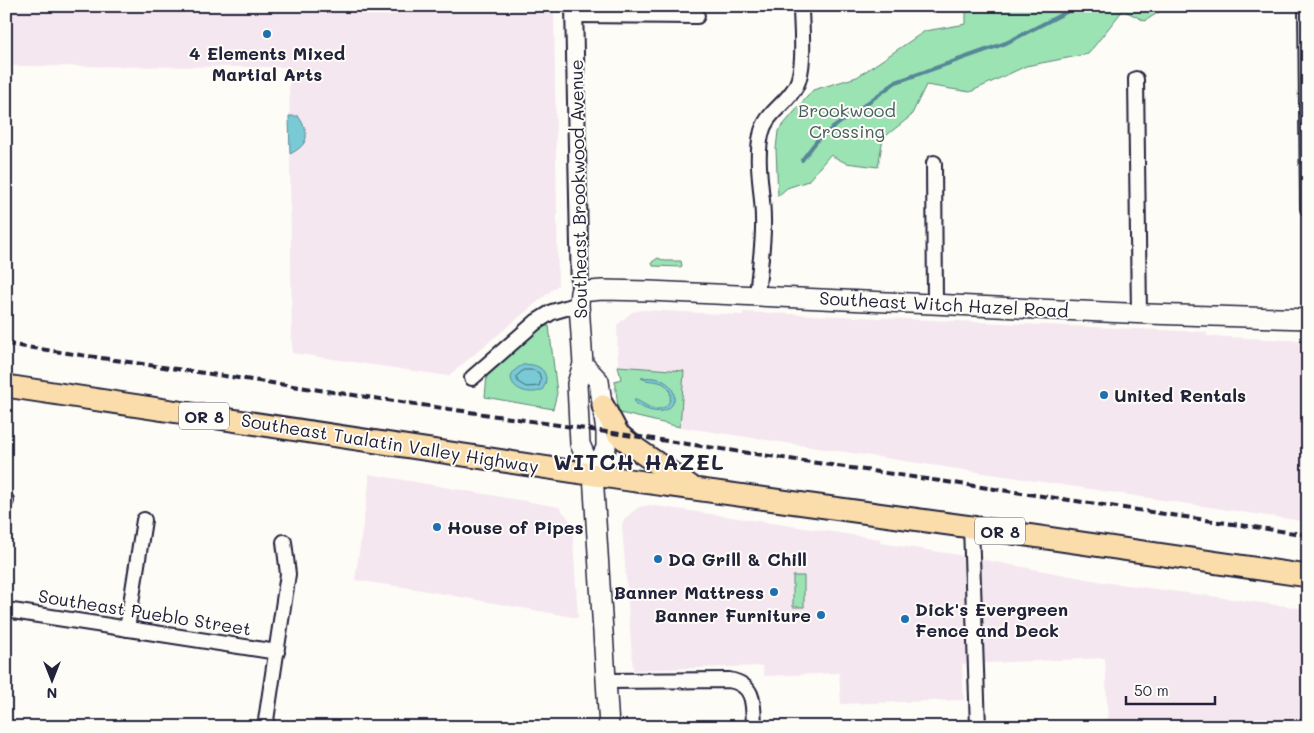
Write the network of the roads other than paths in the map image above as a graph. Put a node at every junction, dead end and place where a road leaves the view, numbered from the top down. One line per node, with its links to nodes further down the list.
1 (801, 6): 9 (street)
2 (1306, 6): 6 (street)
3 (574, 11): 4 (street, Southeast Brookwood Avenue); 10 (street, Southeast Brookwood Avenue)
4 (697, 16)
5 (1136, 79): 12 (street)
6 (1307, 125): 8 (street)
7 (934, 163): 11 (street)
8 (1308, 210)
9 (757, 296): 10 (main road, Southeast Witch Hazel Road); 11 (main road, Southeast Witch Hazel Road)
10 (580, 298): 14 (main road, Southeast Brookwood Avenue); 15 (street, Southeast Witch Hazel Road)
11 (935, 303): 12 (main road, Southeast Witch Hazel Road)
12 (1139, 314): 13 (main road, Southeast Witch Hazel Road)
13 (1308, 320)
14 (584, 364): 17 (main road); 18 (main road, Southeast Brookwood Avenue)
15 (472, 378)
16 (6, 386): 18 (main road, Southeast Tualatin Valley Highway / OR 8)
17 (603, 406): 18 (main road); 19 (main road)
18 (593, 474): 19 (main road, Southeast Tualatin Valley Highway / OR 8); 27 (main road, Southeast Brookwood Avenue)
19 (692, 488): 21 (main road, Southeast Tualatin Valley Highway / OR 8)
20 (144, 520): 25 (street)
21 (971, 527): 23 (main road, Southeast Tualatin Valley Highway / OR 8); 31 (street)
22 (284, 542): 26 (street)
23 (1308, 576)
24 (6, 610): 25 (street, Southeast Pueblo Street)
25 (127, 628): 26 (street, Southeast Pueblo Street)
26 (277, 652): 28 (street)
27 (607, 681): 29 (main road, Southeast Brookwood Avenue); 30 (street)
28 (266, 727)
29 (609, 727)
30 (754, 727)
31 (978, 727)

